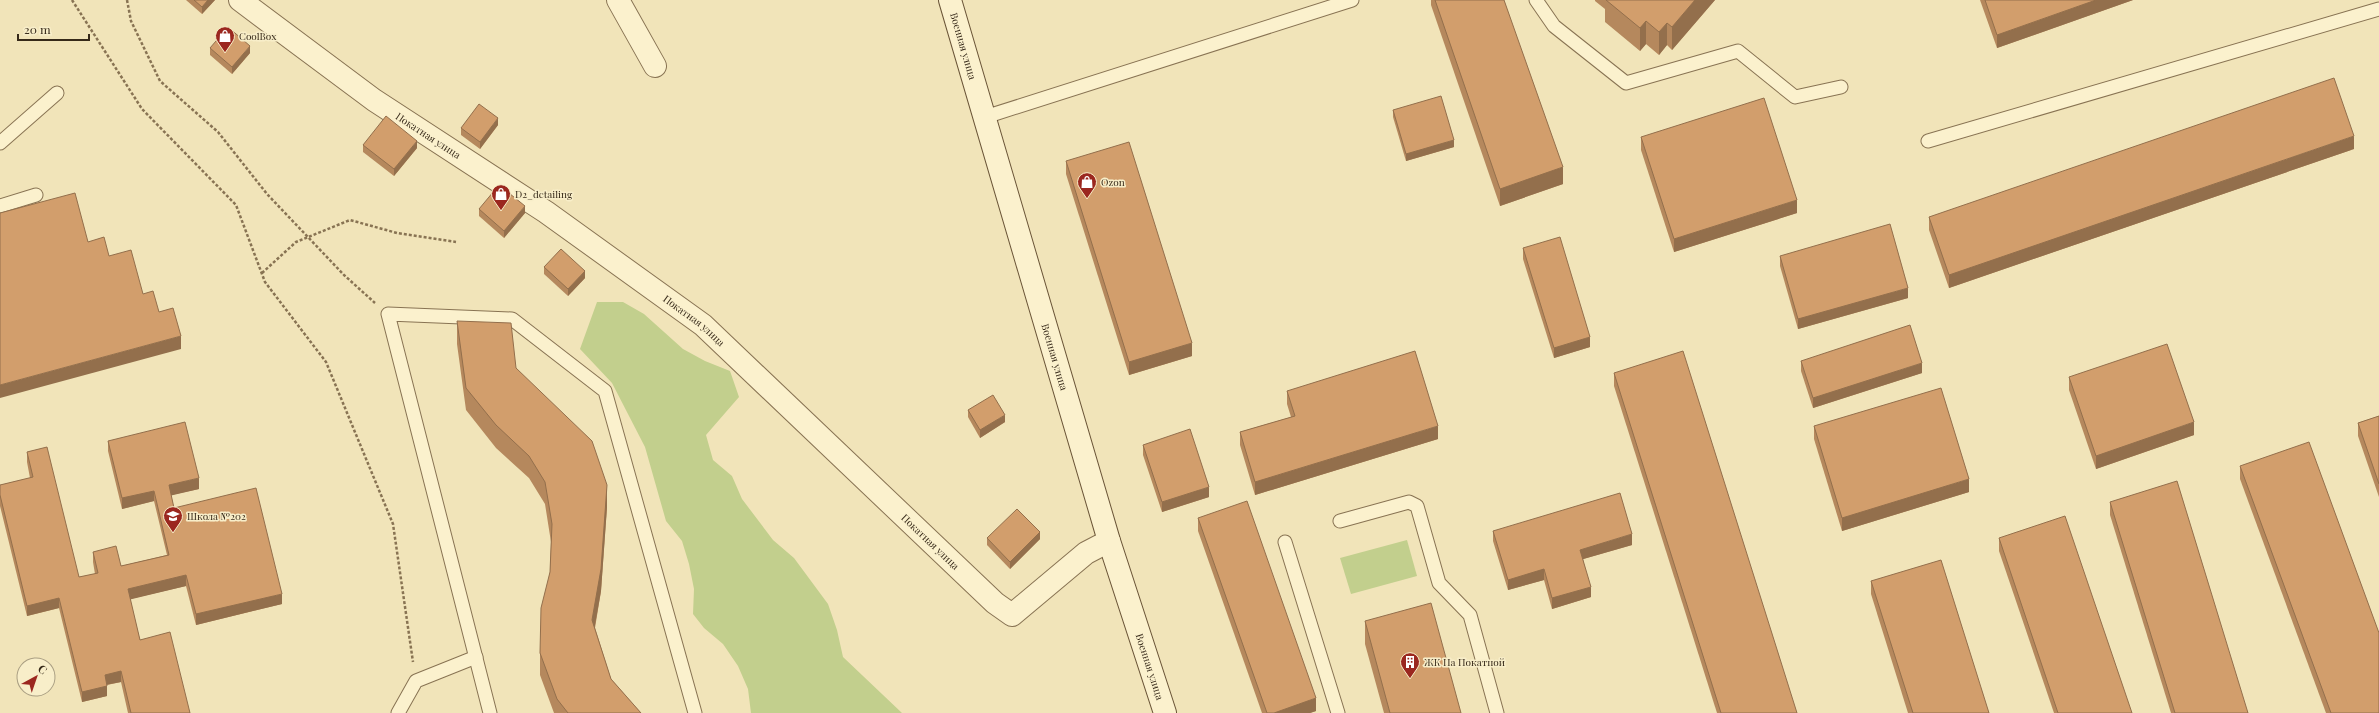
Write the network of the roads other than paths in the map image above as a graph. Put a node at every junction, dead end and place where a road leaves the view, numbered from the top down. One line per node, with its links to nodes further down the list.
1 (240, 0): 16 (street, Покатная улица)
2 (618, 0): 7 (street)
3 (950, 0): 10 (street, Военная улица)
4 (1352, 0): 10 (lane)
5 (1536, 0): 8 (lane)
6 (2379, 9): 11 (lane)
7 (655, 66)
8 (1841, 87)
9 (57, 93): 12 (lane)
10 (985, 117): 16 (street, Военная улица)
11 (1928, 141)
12 (0, 143)
13 (36, 195): 14 (lane)
14 (0, 206)
15 (1340, 521): 24 (lane)
16 (1109, 541): 22 (street, Военная улица)
17 (1285, 542): 23 (lane)
18 (476, 657): 19 (lane); 20 (lane); 21 (lane)
19 (398, 713)
20 (490, 713)
21 (695, 713)
22 (1165, 713)
23 (1338, 713)
24 (1497, 713)

